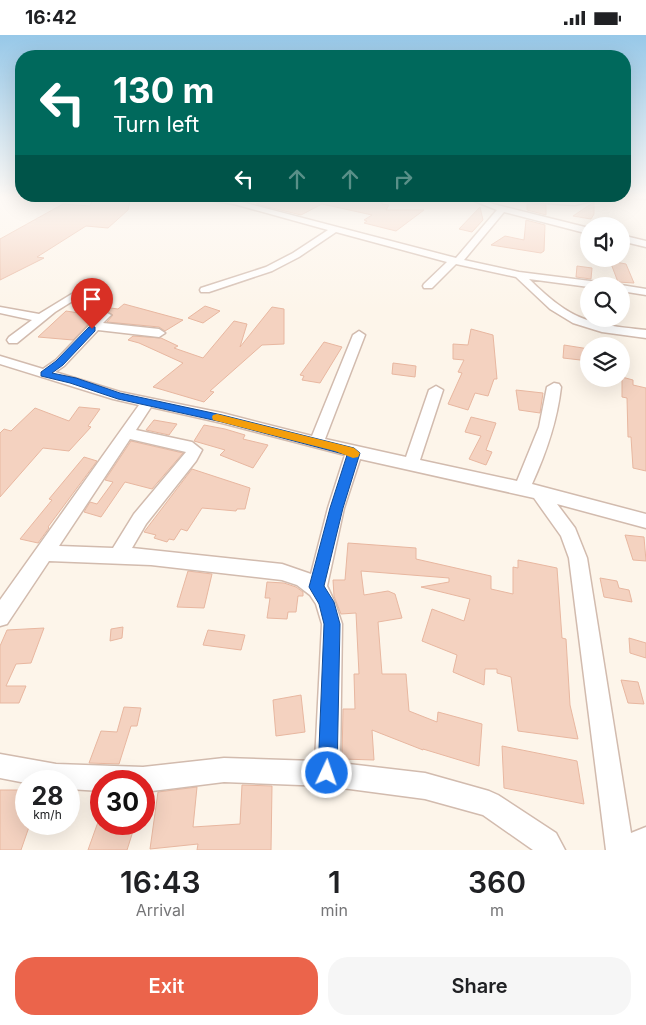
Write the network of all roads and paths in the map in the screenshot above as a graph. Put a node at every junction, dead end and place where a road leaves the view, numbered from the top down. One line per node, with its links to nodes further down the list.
1 (327, 234): 11 (street)
2 (352, 234): 6 (street)
3 (480, 234): 6 (street)
4 (630, 241): 5 (street)
5 (646, 244)
6 (456, 262): 7 (street); 9 (street)
7 (519, 275): 8 (street); 19 (street)
8 (580, 282)
9 (428, 286)
10 (630, 289): 12 (street)
11 (205, 290)
12 (646, 292)
13 (75, 295): 16 (street)
14 (0, 310): 16 (street)
15 (105, 315): 17 (street)
16 (41, 318): 21 (street)
17 (95, 326): 18 (street); 23 (street)
18 (159, 333)
19 (646, 334)
20 (359, 335): 28 (street)
21 (13, 340)
22 (0, 360): 23 (street)
23 (44, 374): 26 (street)
24 (554, 387): 31 (street)
25 (436, 390): 30 (street)
26 (148, 402): 27 (street); 28 (street)
27 (126, 433): 33 (street); 34 (street)
28 (317, 442): 29 (street)
29 (354, 453): 30 (street); 35 (street)
30 (411, 464): 31 (street)
31 (531, 491): 32 (street); 41 (street)
32 (646, 521)
33 (44, 553): 34 (street); 36 (street)
34 (118, 556): 35 (street)
35 (317, 587): 38 (street)
36 (0, 617)
37 (0, 766): 38 (street)
38 (327, 773): 40 (street)
39 (646, 840): 42 (street)
40 (551, 850)
41 (620, 850)
42 (628, 850)

